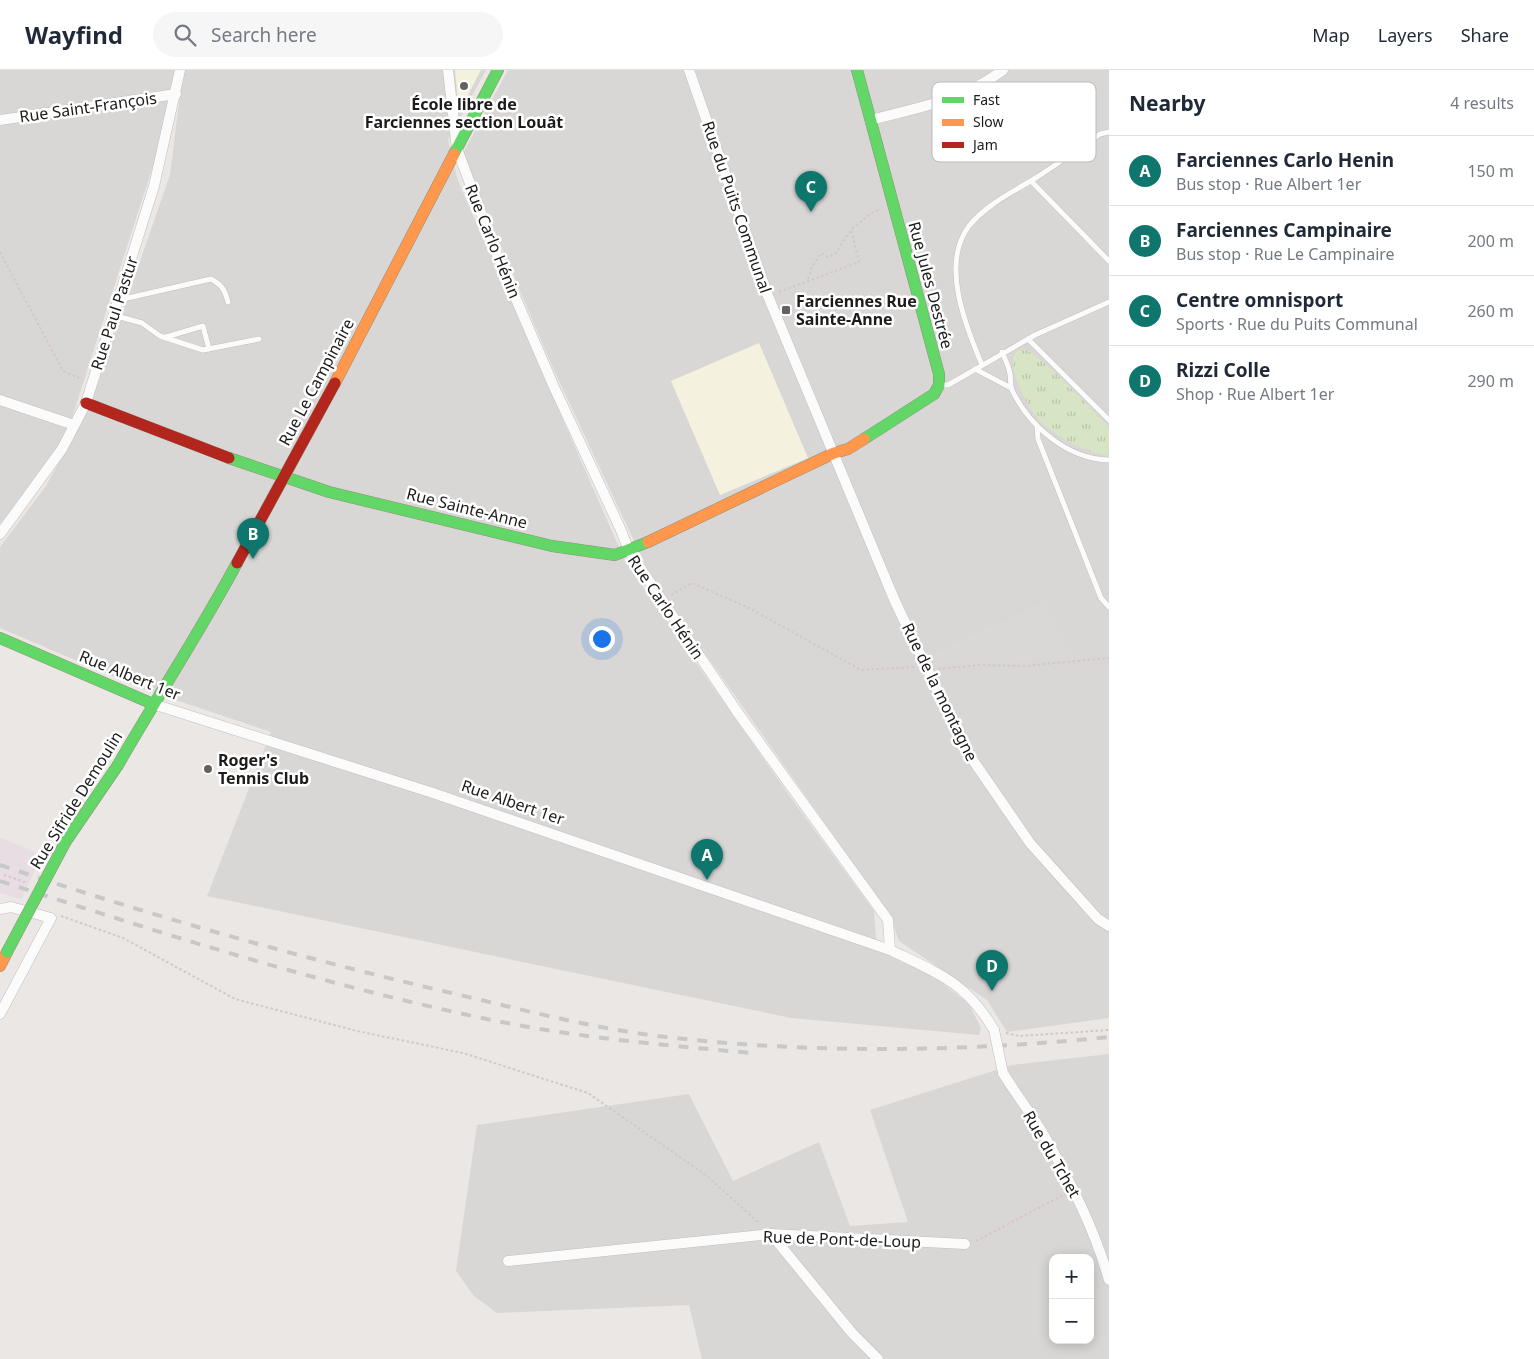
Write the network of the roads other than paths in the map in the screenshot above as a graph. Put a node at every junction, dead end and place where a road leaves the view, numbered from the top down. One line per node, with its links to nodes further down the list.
1 (180, 70): 8 (street, Rue Paul Pastur)
2 (448, 70): 14 (street, Rue Carlo Hénin)
3 (498, 70): 14 (street, Rue Le Campinaire)
4 (689, 70): 36 (street, Rue du Puits Communal)
5 (857, 70): 11 (street, Rue Jules Destrée)
6 (1003, 70): 7 (street)
7 (985, 82)
8 (176, 94): 10 (street, Rue Saint-François); 18 (street, Rue Paul Pastur)
9 (932, 104): 11 (street)
10 (0, 120)
11 (870, 120): 29 (street, Rue Jules Destrée)
12 (1109, 132): 13 (lane)
13 (1096, 137)
14 (457, 150): 38 (street, Rue Le Campinaire); 40 (street, Rue Carlo Hénin)
15 (1059, 162): 16 (lane)
16 (1031, 181): 17 (lane); 27 (lane)
17 (1109, 261)
18 (118, 300): 19 (lane); 21 (street, Rue Paul Pastur)
19 (228, 302)
20 (1109, 302): 24 (lane)
21 (113, 314): 22 (lane); 32 (street, Rue Paul Pastur)
22 (165, 337): 25 (lane); 25 (lane)
23 (259, 339): 25 (lane)
24 (1028, 339): 26 (lane); 33 (lane)
25 (209, 349)
26 (1002, 352): 27 (lane); 30 (lane)
27 (982, 365): 28 (lane)
28 (975, 369): 29 (lane); 30 (lane)
29 (938, 386): 36 (street)
30 (1011, 388): 35 (lane)
31 (0, 400): 34 (street)
32 (86, 403): 34 (street, Rue Paul Pastur); 38 (street, Rue Sainte-Anne)
33 (1109, 420)
34 (74, 425): 39 (street, Rue Paul Pastur)
35 (1037, 426): 37 (lane); 41 (lane)
36 (834, 453): 40 (street, Rue Sainte-Anne); 45 (street, Rue de la montagne)
37 (1109, 460)
38 (283, 477): 40 (street, Rue Sainte-Anne); 43 (street, Rue Le Campinaire)
39 (0, 534)
40 (629, 552): 46 (street, Rue Carlo Hénin)
41 (1109, 607)
42 (0, 638): 43 (street, Rue Albert 1er)
43 (153, 704): 46 (street, Rue Albert 1er); 47 (street, Rue Sifride Demoulin, bridge)
44 (0, 909): 48 (street)
45 (1109, 926)
46 (890, 950): 49 (street, Rue Albert 1er)
47 (0, 966)
48 (0, 1014)
49 (994, 1030): 53 (street, Rue du Tchet, bridge)
50 (771, 1234): 51 (street, Rue de Pont-de-Loup); 52 (street, Rue de Pont-de-Loup); 54 (street)
51 (965, 1244)
52 (508, 1261)
53 (1109, 1280)
54 (878, 1359)

